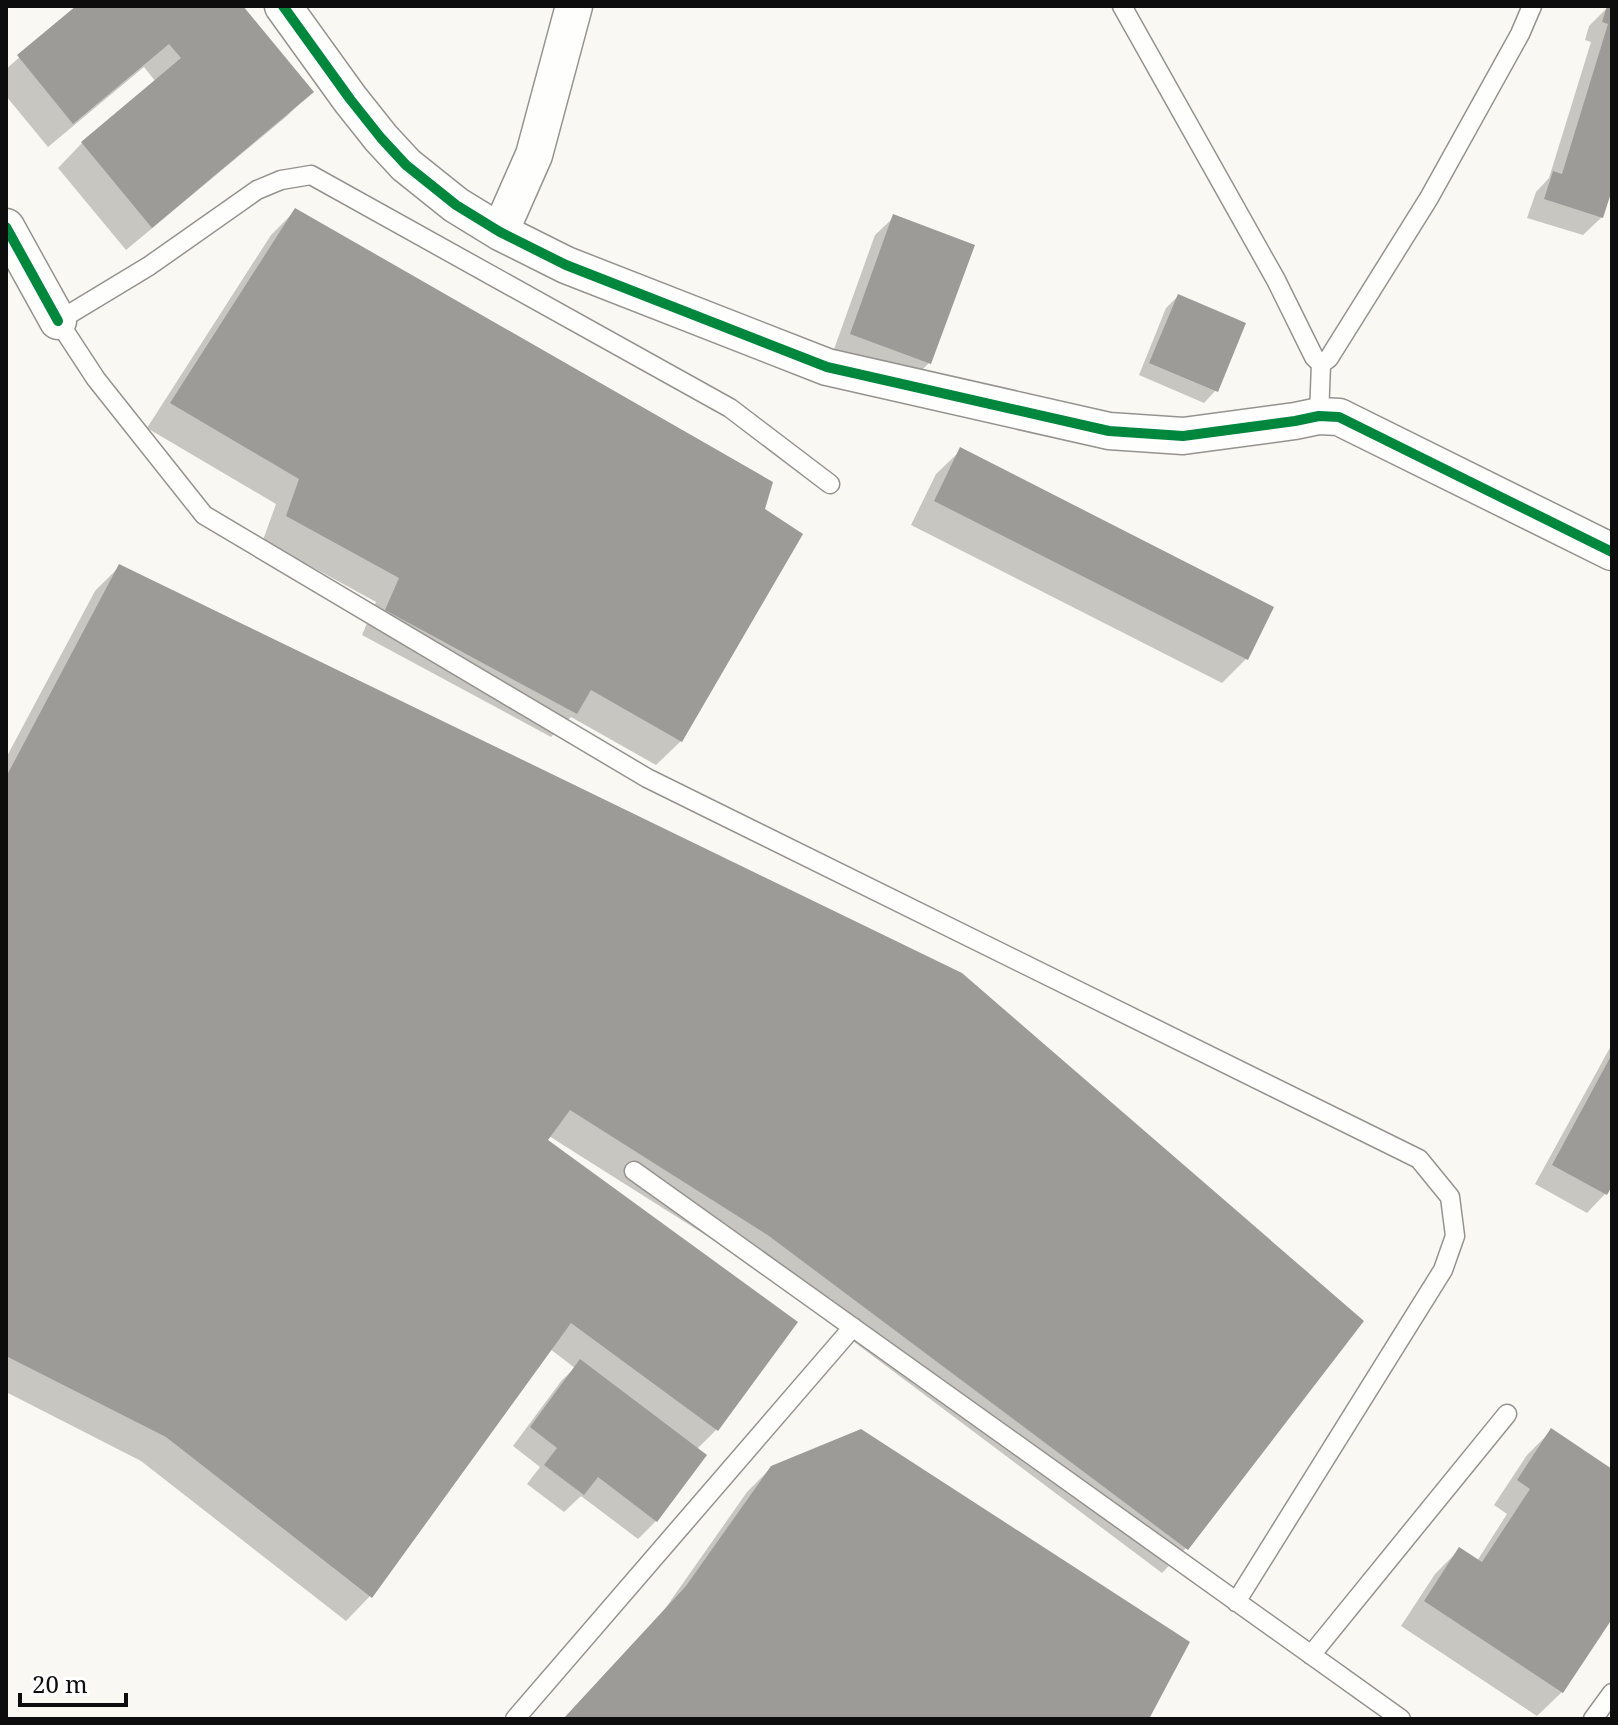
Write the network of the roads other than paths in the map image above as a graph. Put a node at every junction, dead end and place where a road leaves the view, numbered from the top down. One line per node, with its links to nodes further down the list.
1 (283, 6): 6 (street)
2 (574, 6): 6 (street)
3 (1122, 6): 8 (lane)
4 (1532, 6): 8 (lane)
5 (6, 227): 7 (street)
6 (500, 232): 9 (street)
7 (58, 321): 10 (lane); 15 (lane)
8 (1321, 364): 9 (lane)
9 (1319, 416): 11 (street)
10 (830, 484)
11 (1612, 552)
12 (634, 1171): 13 (lane)
13 (853, 1327): 15 (lane); 18 (lane)
14 (1507, 1414): 16 (lane)
15 (1236, 1602): 16 (lane)
16 (1311, 1655): 19 (lane)
17 (1612, 1693): 20 (lane)
18 (515, 1719)
19 (1401, 1719)
20 (1593, 1719)

